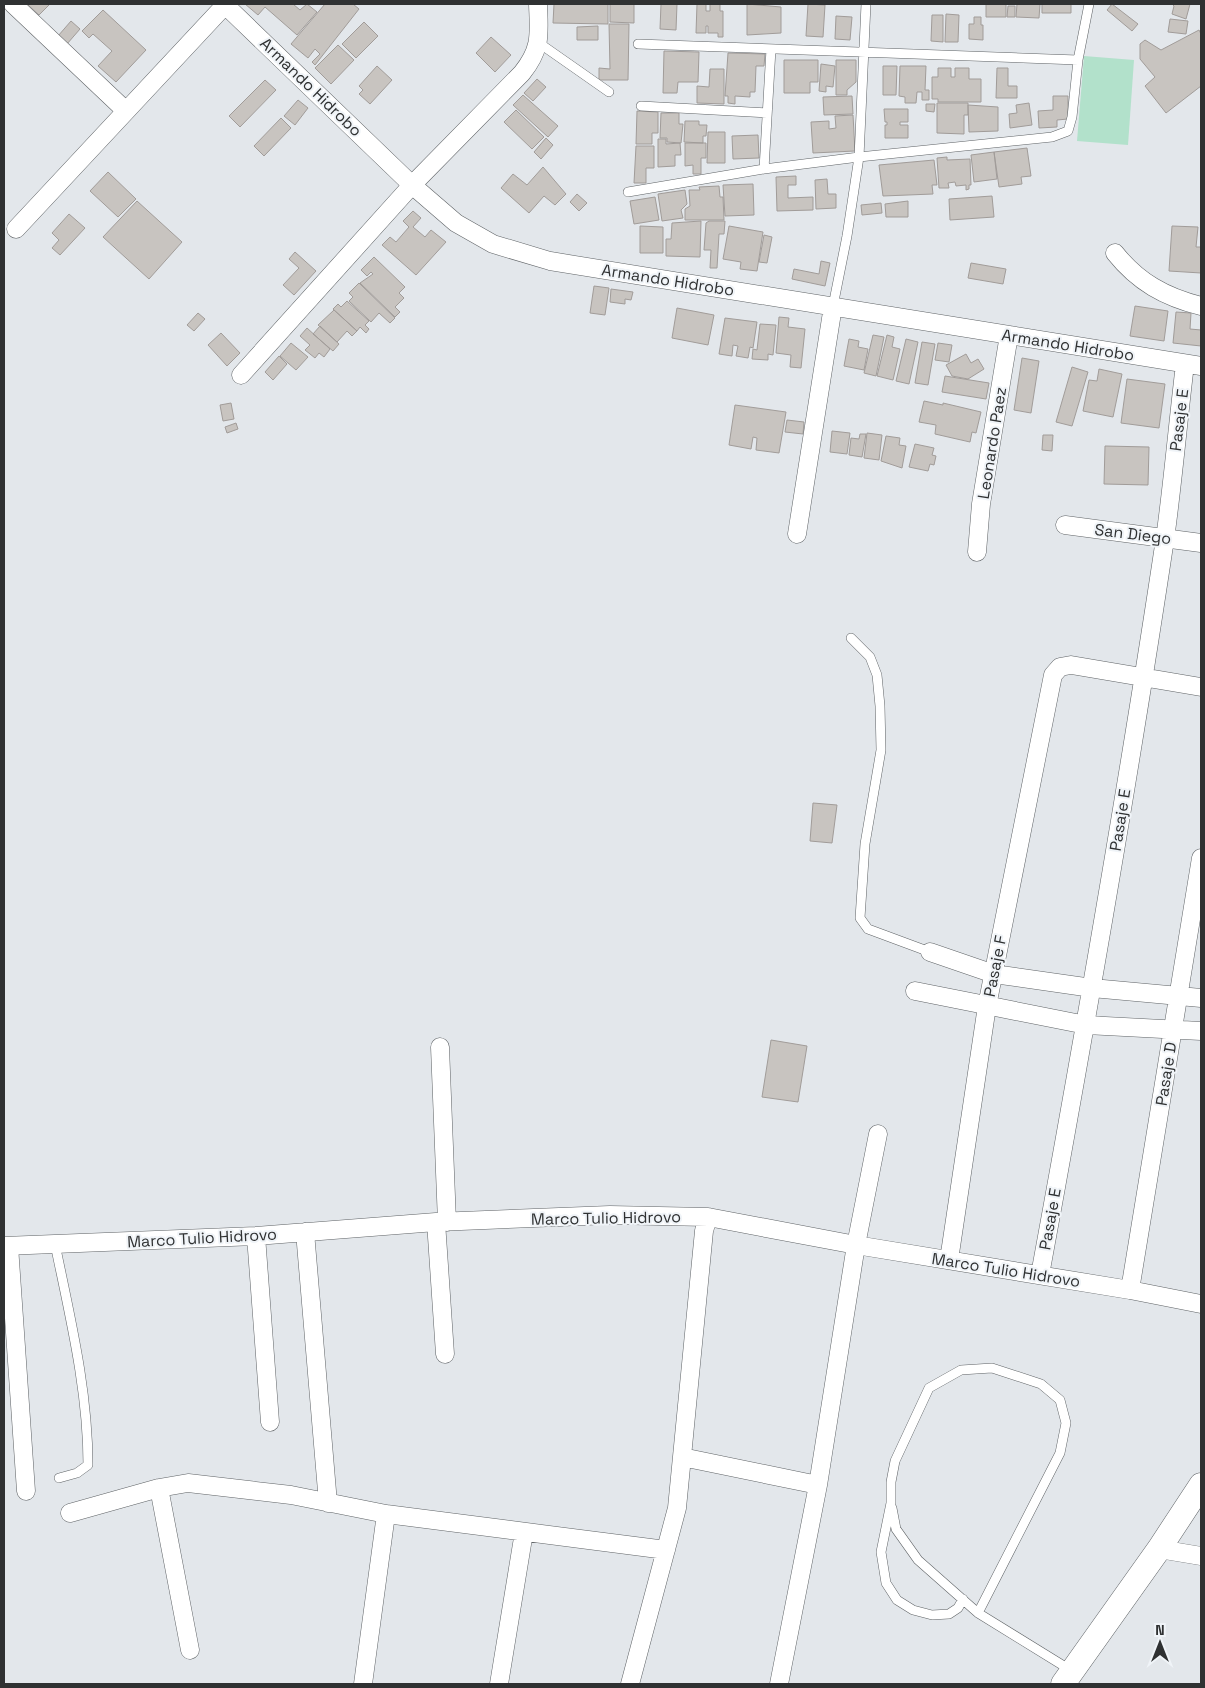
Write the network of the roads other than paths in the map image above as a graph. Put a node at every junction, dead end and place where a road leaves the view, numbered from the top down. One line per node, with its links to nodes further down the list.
1 (13, 4): 13 (street)
2 (225, 4): 13 (street); 17 (street, Armando Hidrobo)
3 (538, 4): 6 (street)
4 (866, 4): 9 (lane)
5 (1089, 4): 10 (lane)
6 (539, 43): 11 (lane); 17 (street)
7 (638, 44): 8 (lane)
8 (771, 49): 9 (lane); 14 (lane)
9 (864, 52): 10 (lane); 15 (lane)
10 (1078, 60): 15 (lane)
11 (609, 92)
12 (641, 106): 14 (lane)
13 (126, 111): 19 (street)
14 (767, 113): 16 (lane)
15 (859, 157): 16 (lane); 21 (lane)
16 (764, 169): 18 (lane)
17 (412, 185): 21 (street, Armando Hidrobo); 25 (street)
18 (628, 192)
19 (16, 229)
20 (1114, 253): 22 (street)
21 (833, 306): 23 (street, Armando Hidrobo); 27 (street)
22 (1201, 306)
23 (1010, 335): 24 (street, Armando Hidrobo); 30 (street, Leonardo Paez)
24 (1193, 365): 28 (street, Pasaje E)
25 (241, 375)
26 (1065, 525): 28 (street, San Diego)
27 (797, 534)
28 (1165, 537): 29 (street, San Diego); 32 (street, Pasaje E)
29 (1201, 542)
30 (977, 552)
31 (851, 638): 35 (lane)
32 (1142, 677): 33 (street); 36 (street, Pasaje F); 37 (street, Pasaje E)
33 (1201, 687)
34 (1201, 858): 39 (street, Pasaje D)
35 (930, 952): 36 (street)
36 (994, 974): 37 (street); 41 (street, Pasaje F)
37 (1092, 988): 39 (street); 42 (street, Pasaje E)
38 (915, 990): 41 (street)
39 (1180, 995): 40 (street); 43 (street, Pasaje D)
40 (1201, 998)
41 (987, 1006): 42 (street); 54 (street, Pasaje F)
42 (1086, 1026): 43 (street); 55 (street, Pasaje E)
43 (1174, 1029): 44 (street); 56 (street, Pasaje D)
44 (1201, 1031)
45 (440, 1047): 48 (street)
46 (878, 1134): 52 (street)
47 (708, 1217): 48 (street, Marco Tulio Hidrovo); 52 (street, Marco Tulio Hidrovo); 60 (street)
48 (441, 1222): 49 (street, Marco Tulio Hidrovo); 58 (street)
49 (305, 1232): 50 (street, Marco Tulio Hidrovo); 66 (street)
50 (256, 1236): 51 (street, Marco Tulio Hidrovo); 59 (street)
51 (55, 1244): 53 (street, Marco Tulio Hidrovo); 61 (lane)
52 (856, 1245): 54 (street, Marco Tulio Hidrovo); 63 (street)
53 (6, 1246): 65 (street)
54 (949, 1260): 55 (street, Marco Tulio Hidrovo)
55 (1040, 1275): 56 (street, Marco Tulio Hidrovo)
56 (1130, 1290): 57 (street, Marco Tulio Hidrovo)
57 (1201, 1304)
58 (445, 1354)
59 (270, 1422)
60 (682, 1457): 63 (street); 72 (street)
61 (59, 1478)
62 (1201, 1484): 71 (street)
63 (818, 1485): 81 (street)
64 (159, 1488): 66 (street); 68 (street); 76 (street)
65 (26, 1491)
66 (328, 1503): 69 (street)
67 (891, 1503): 74 (lane); 74 (lane); 75 (lane)
68 (70, 1513)
69 (386, 1514): 70 (street); 78 (street)
70 (524, 1532): 72 (street); 79 (street)
71 (1159, 1549): 73 (street); 77 (street)
72 (666, 1550): 80 (street)
73 (1201, 1556)
74 (963, 1599): 75 (lane)
75 (978, 1613): 77 (lane)
76 (190, 1650)
77 (1067, 1678)
78 (363, 1684)
79 (499, 1684)
80 (630, 1684)
81 (779, 1684)

